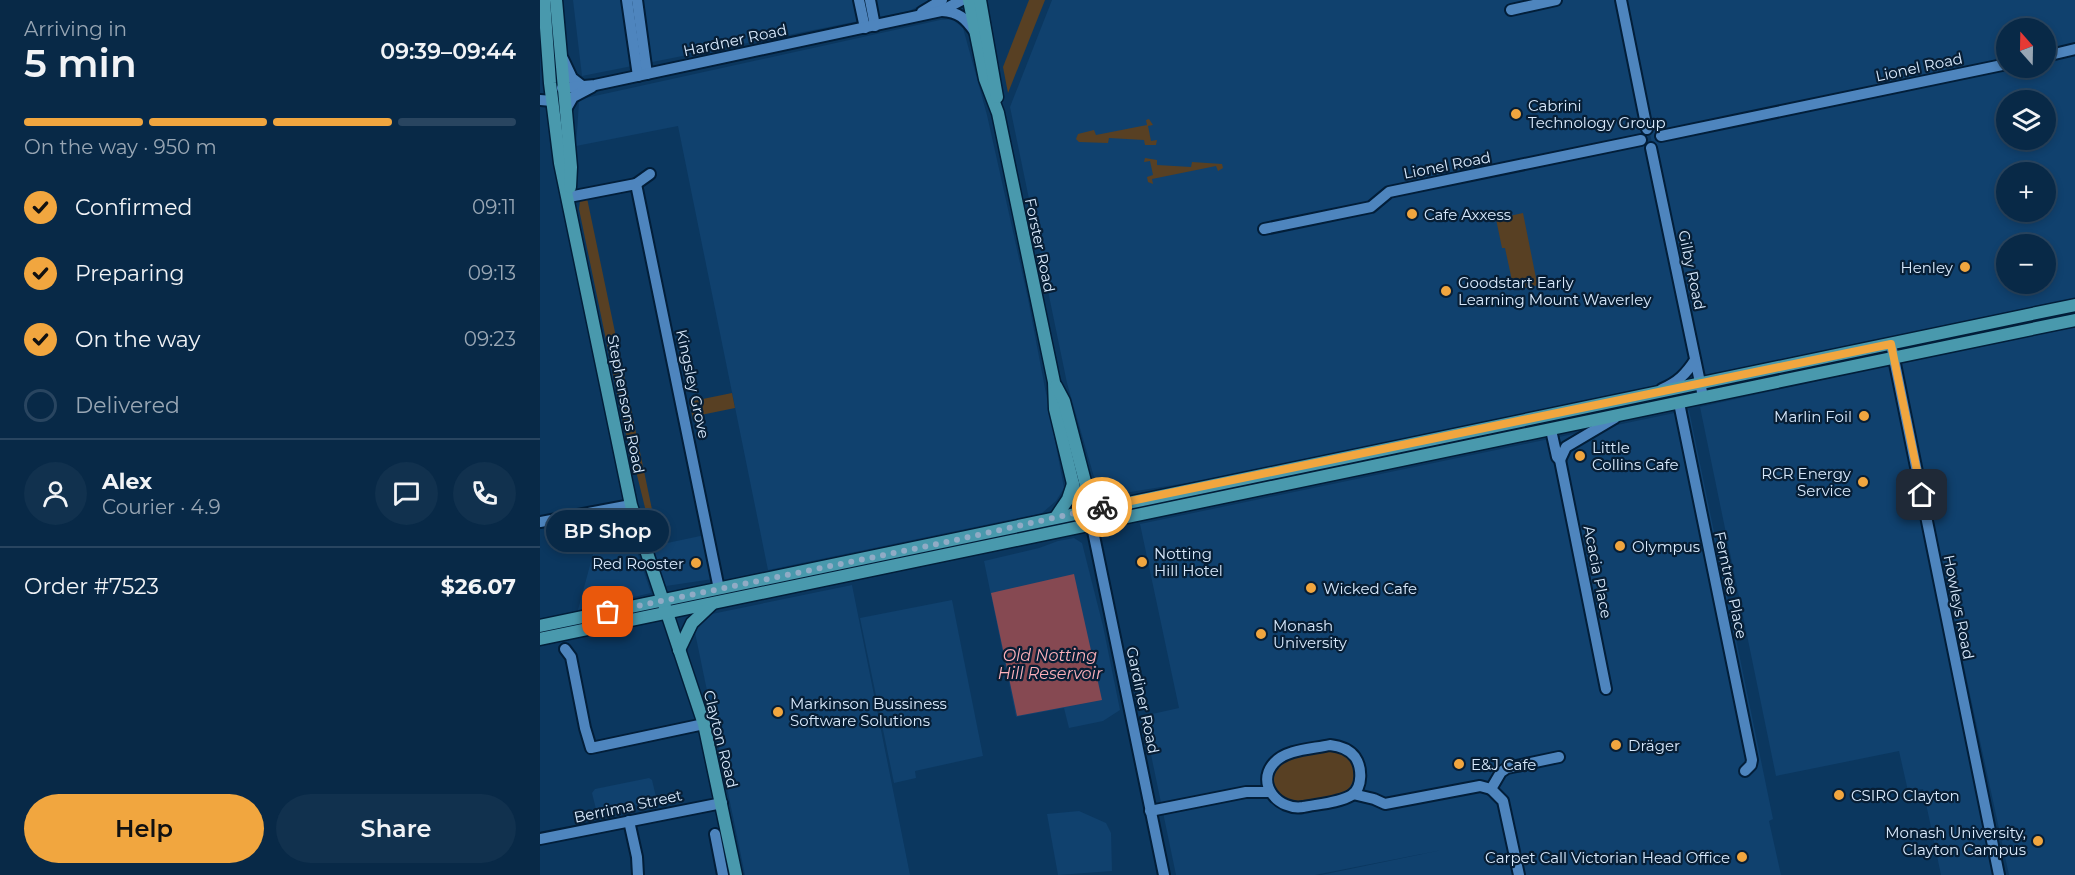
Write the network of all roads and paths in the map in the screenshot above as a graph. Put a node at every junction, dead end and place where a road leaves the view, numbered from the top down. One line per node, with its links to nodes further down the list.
1 (544, 0): 21 (main road, Stephensons Road)
2 (555, 0): 17 (main road, Stephensons Road)
3 (627, 0): 20 (street)
4 (637, 0): 20 (street)
5 (859, 0): 14 (street)
6 (870, 0): 14 (street)
7 (963, 0): 12 (street, Hardner Road)
8 (969, 0): 15 (main road, Forster Road)
9 (980, 0): 28 (main road, Forster Road)
10 (1556, 0): 13 (street)
11 (1621, 0): 29 (street)
12 (941, 6): 14 (street, Hardner Road); 15 (street)
13 (1511, 10)
14 (870, 27): 20 (street, Hardner Road)
15 (975, 32): 28 (main road, Forster Road)
16 (2075, 50): 18 (street)
17 (561, 53): 22 (street); 24 (main road, Stephensons Road)
18 (2056, 54)
19 (1996, 66): 30 (street, Lionel Road)
20 (643, 75): 23 (street, Hardner Road)
21 (550, 83): 25 (street); 26 (main road, Stephensons Road)
22 (581, 85): 23 (street, Hardner Road); 24 (street, Hardner Road)
23 (595, 85): 27 (street)
24 (562, 88): 26 (main road); 27 (main road, Stephensons Road)
25 (540, 93)
26 (546, 100): 35 (main road, Stephensons Road)
27 (565, 111): 35 (main road, Stephensons Road)
28 (998, 113): 42 (main road, Forster Road)
29 (1647, 129): 30 (street); 31 (street)
30 (1661, 136): 32 (street)
31 (1641, 140): 32 (street); 36 (street, Lionel Road)
32 (1651, 148): 41 (street, Gilby Road)
33 (650, 174): 34 (street)
34 (636, 184): 35 (street); 63 (street, Kingsley Grove)
35 (568, 197): 55 (main road, Stephensons Road)
36 (1264, 229)
37 (2075, 305): 39 (main road)
38 (2075, 320): 40 (main road)
39 (1891, 344): 40 (street, Howleys Road); 43 (main road)
40 (1894, 357): 45 (main road); 92 (street, Howleys Road)
41 (1695, 360): 43 (street, Gilby Road); 44 (street)
42 (1054, 382): 52 (main road, Forster Road); 53 (main road, Forster Road)
43 (1700, 384): 44 (main road); 45 (street, Gilby Road)
44 (1646, 396): 49 (main road)
45 (1703, 398): 46 (main road)
46 (1678, 403): 47 (main road); 74 (street, Ferntree Place)
47 (1621, 415): 48 (main road); 50 (street)
48 (1551, 430): 50 (street, Acacia Place); 51 (main road)
49 (1335, 460): 51 (main road); 54 (main road)
50 (1560, 460): 71 (street, Acacia Place)
51 (1339, 474): 59 (main road)
52 (1073, 483): 56 (main road, Forster Road); 57 (main road)
53 (1086, 486): 54 (main road); 56 (main road, Forster Road)
54 (1125, 503): 56 (main road)
55 (631, 504): 58 (street); 64 (main road, Stephensons Road)
56 (1087, 510): 57 (main road); 59 (main road, Forster Road)
57 (1056, 517): 60 (main road)
58 (540, 522)
59 (1091, 527): 60 (main road); 83 (street, Gardiner Road)
60 (966, 544): 61 (main road); 62 (main road)
61 (785, 576): 62 (main road); 63 (main road)
62 (787, 589): 65 (main road)
63 (719, 590): 64 (main road)
64 (662, 601): 66 (main road, Stephensons Road); 67 (main road)
65 (712, 605): 66 (main road); 70 (main road)
66 (666, 614): 68 (main road); 70 (main road, Clayton Road)
67 (540, 626)
68 (540, 639)
69 (565, 649): 72 (street)
70 (679, 650): 72 (main road, Clayton Road)
71 (1606, 689)
72 (704, 724): 82 (main road, Clayton Road)
73 (1559, 757): 77 (street)
74 (1745, 771)
75 (1268, 780): 76 (street); 78 (street); 79 (street)
76 (1360, 781): 80 (street); 81 (street)
77 (1491, 789): 81 (street); 91 (street)
78 (1246, 792): 79 (street); 83 (street)
79 (1270, 792): 80 (street)
80 (1353, 794): 81 (street)
81 (1374, 799)
82 (722, 803): 84 (street, Berrima Street); 89 (main road, Clayton Road)
83 (1150, 811): 90 (street, Gardiner Road)
84 (629, 821): 86 (street, Berrima Street); 87 (street)
85 (715, 834): 88 (street)
86 (540, 839)
87 (638, 875)
88 (723, 875)
89 (736, 875)
90 (1164, 875)
91 (1519, 875)
92 (1999, 875)

